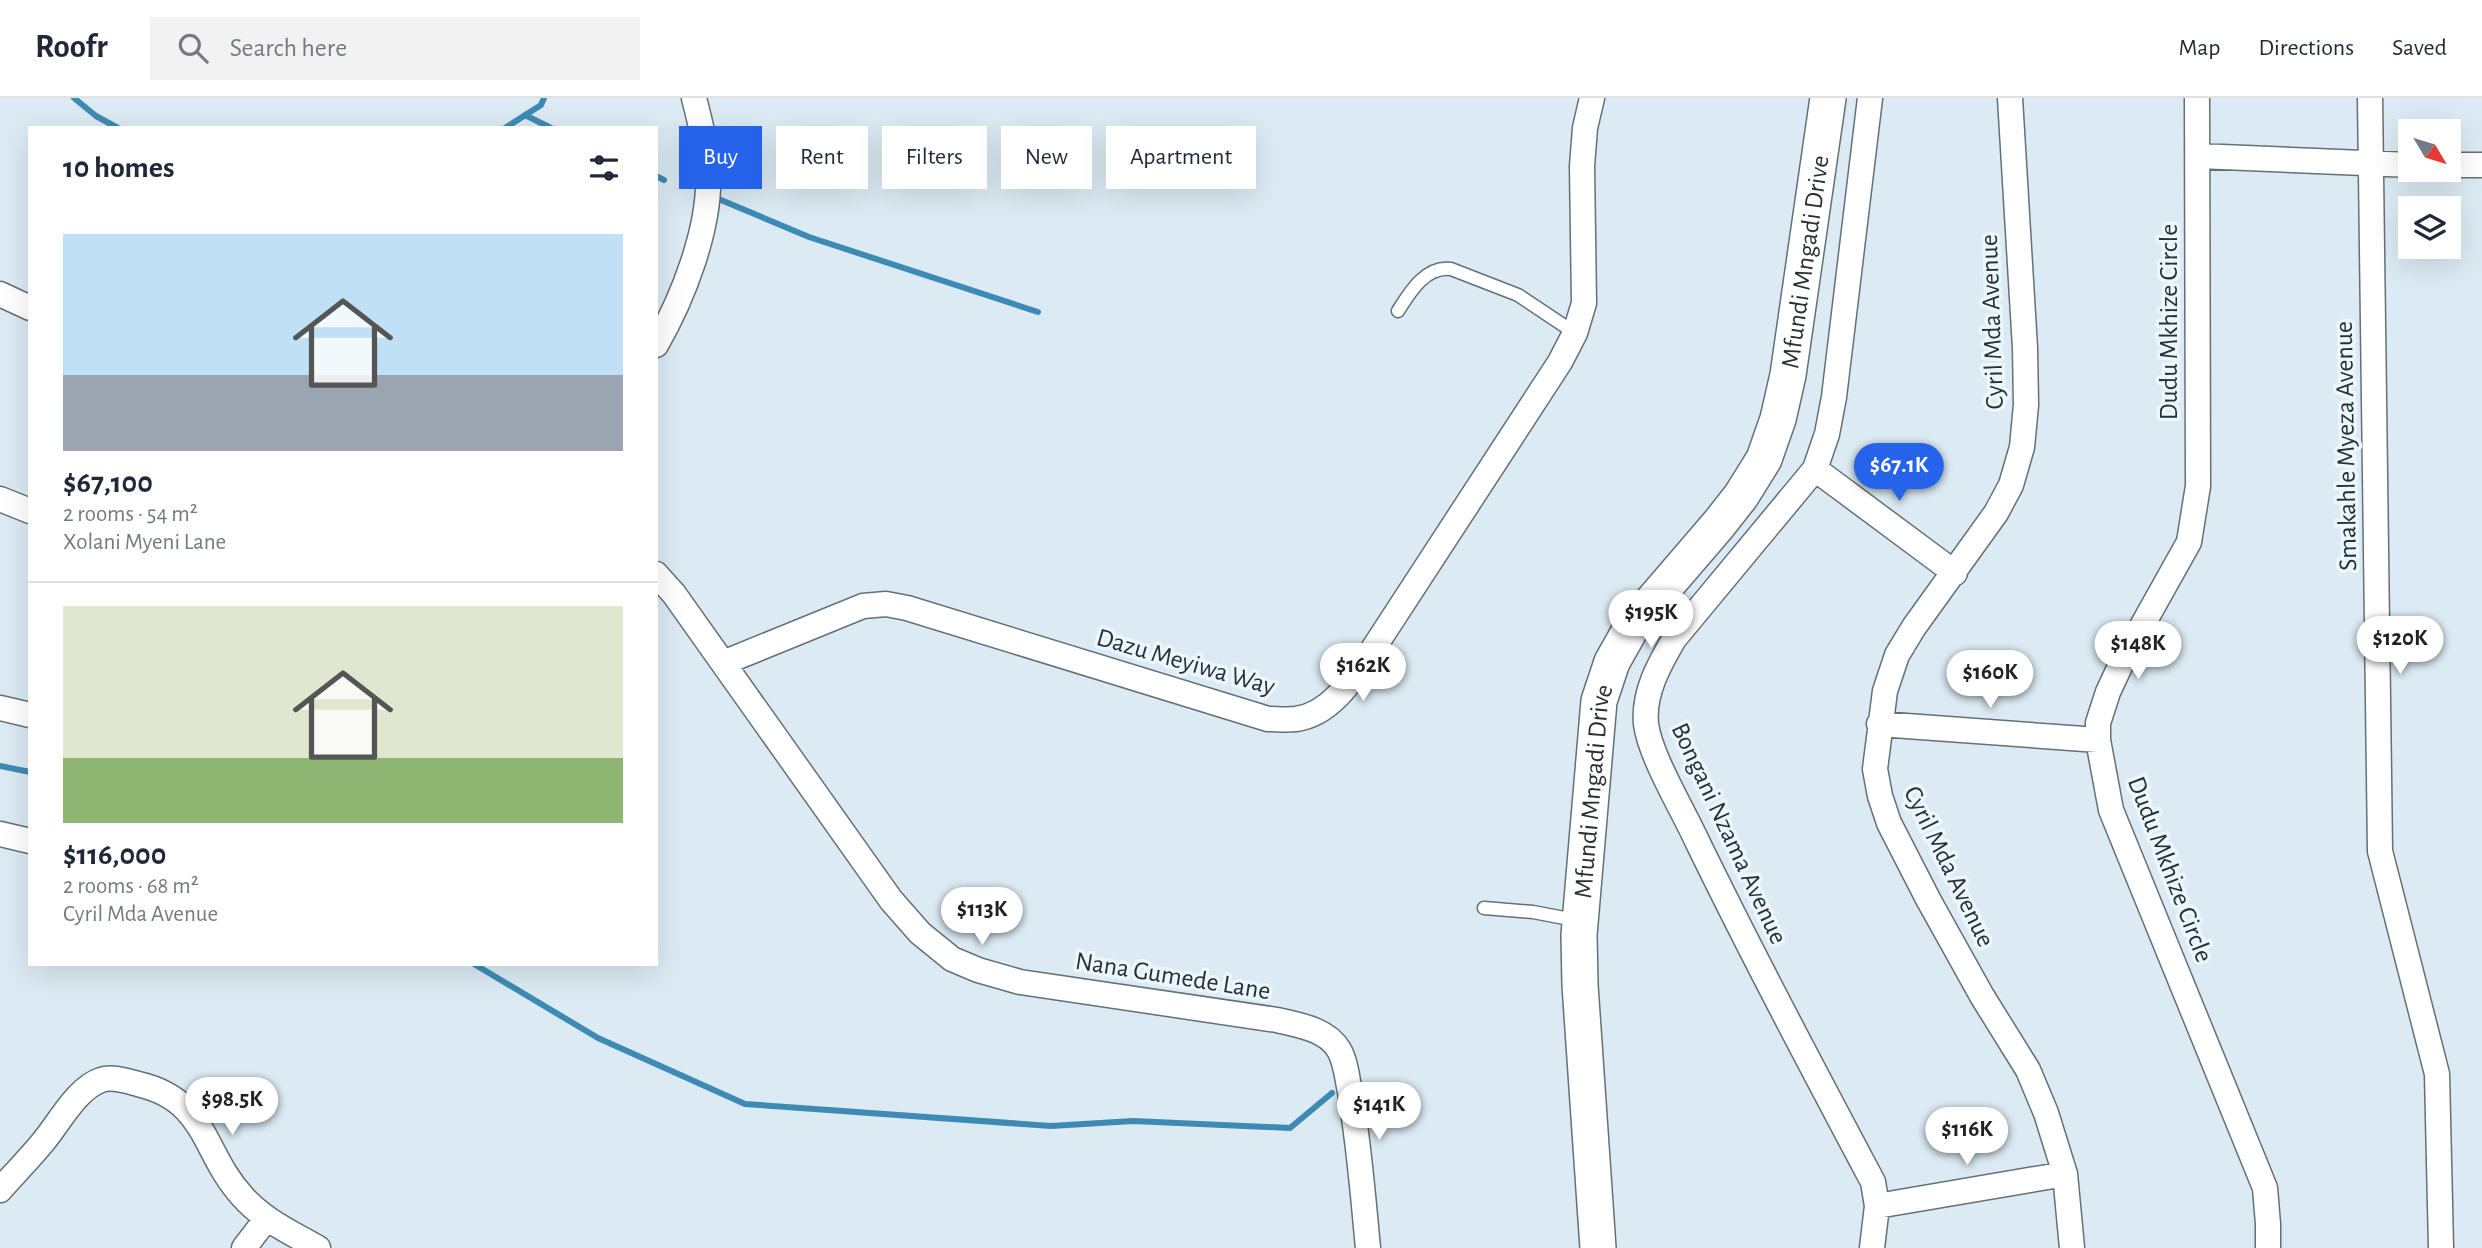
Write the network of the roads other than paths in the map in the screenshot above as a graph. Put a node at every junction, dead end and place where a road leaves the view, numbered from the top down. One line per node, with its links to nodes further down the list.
1 (694, 98): 17 (street)
2 (1592, 98): 16 (street, Dazu Meyiwa Way)
3 (1828, 98): 31 (street, Mfundi Mngadi Drive)
4 (1870, 98): 18 (street, Bongani Nzama Avenue)
5 (2010, 98): 21 (street, Cyril Mda Avenue)
6 (2197, 98): 8 (street, Dudu Mkhize Circle)
7 (2370, 98): 9 (street, Smakahle Myeza Avenue)
8 (2198, 156): 9 (street); 27 (street, Dudu Mkhize Circle)
9 (2370, 164): 10 (street); 43 (street, Smakahle Myeza Avenue)
10 (2398, 165)
11 (2461, 165): 12 (street)
12 (2482, 165)
13 (0, 294): 14 (street)
14 (28, 307)
15 (1398, 311): 16 (lane)
16 (1575, 333): 23 (street, Dazu Meyiwa Way)
17 (658, 342)
18 (1815, 469): 21 (street); 34 (street, Bongani Nzama Avenue)
19 (0, 499): 20 (street)
20 (28, 510)
21 (1955, 573): 26 (street, Cyril Mda Avenue)
22 (658, 576): 23 (street)
23 (723, 663): 38 (street, Nana Gumede Lane)
24 (0, 708): 25 (street)
25 (28, 715)
26 (1879, 724): 27 (street); 32 (street, Cyril Mda Avenue)
27 (2098, 740): 42 (street, Dudu Mkhize Circle)
28 (0, 834): 29 (street)
29 (28, 841)
30 (1485, 908): 31 (lane)
31 (1580, 922): 39 (street, Mfundi Mngadi Drive)
32 (2064, 1174): 34 (street); 41 (street, Cyril Mda Avenue)
33 (0, 1190): 35 (street)
34 (1877, 1206): 40 (street, Bongani Nzama Avenue)
35 (267, 1218): 36 (street); 37 (street)
36 (244, 1248)
37 (318, 1248)
38 (1368, 1248)
39 (1598, 1248)
40 (1872, 1248)
41 (2072, 1248)
42 (2268, 1248)
43 (2441, 1248)

